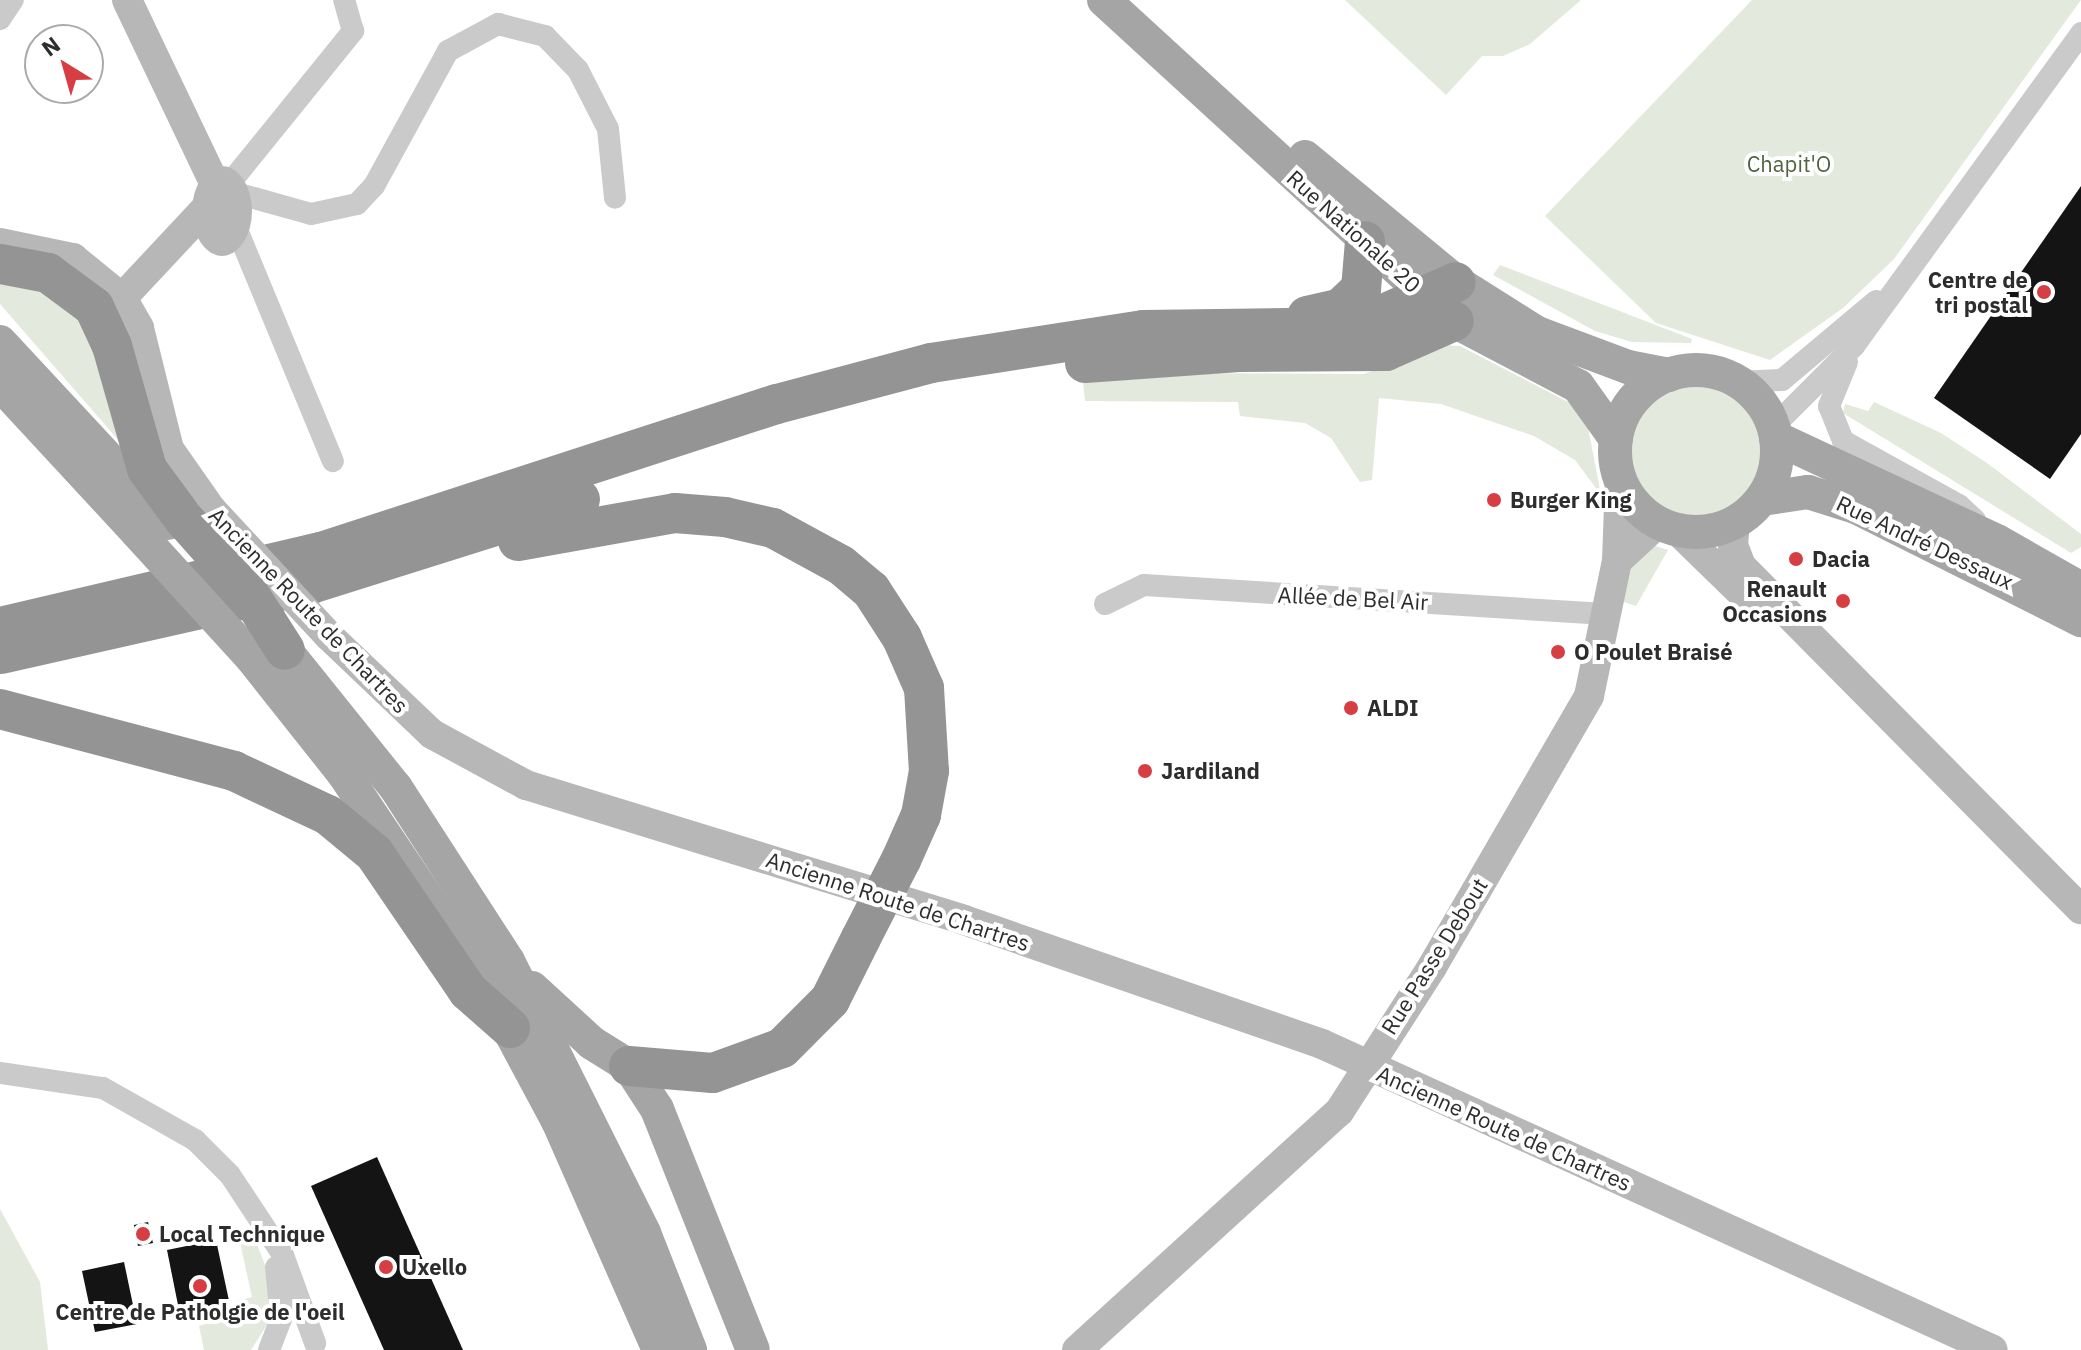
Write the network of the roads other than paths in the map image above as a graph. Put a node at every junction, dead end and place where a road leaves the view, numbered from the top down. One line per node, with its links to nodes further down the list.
1 (13, 0): 6 (street)
2 (127, 0): 8 (main road)
3 (344, 0): 8 (street)
4 (1104, 0): 10 (main road, Rue Nationale 20)
5 (1136, 0): 14 (main road, Rue Nationale 20)
6 (0, 19)
7 (2081, 33): 13 (street)
8 (223, 194): 9 (street); 15 (main road); 25 (street)
9 (615, 198)
10 (1365, 241): 14 (main road, Rue Nationale 20); 17 (highway)
11 (0, 243): 15 (main road, Ancienne Route de Chartres)
12 (0, 264): 28 (highway)
13 (1899, 282): 19 (street); 21 (street)
14 (1440, 288): 16 (main road, Rue Nationale 20); 17 (highway); 20 (main road, Rue Nationale 20)
15 (122, 298): 28 (main road, Ancienne Route de Chartres)
16 (1454, 321): 24 (main road, Rue Nationale 20); 31 (highway)
17 (1260, 325): 38 (highway)
18 (0, 342): 28 (main road)
19 (1854, 346): 23 (street); 32 (street)
20 (1669, 375): 21 (main road); 24 (main road)
21 (1738, 382): 23 (main road)
22 (0, 384): 28 (main road)
23 (1775, 432): 27 (main road); 32 (main road, Rue André Dessaux)
24 (1616, 439): 26 (main road)
25 (333, 461)
26 (1620, 480): 30 (main road); 33 (main road, Rue Passe Debout)
27 (1762, 499): 29 (main road); 37 (main road, Rue André Dessaux)
28 (175, 520): 40 (highway, bridge); 47 (main road, Ancienne Route de Chartres, bridge)
29 (1735, 522): 30 (main road); 41 (main road)
30 (1668, 526): 33 (main road); 41 (main road)
31 (463, 539): 39 (highway); 46 (highway, bridge)
32 (1997, 541): 34 (main road, Rue André Dessaux)
33 (1617, 561): 36 (main road, Rue Passe Debout)
34 (2081, 589)
35 (1105, 604): 36 (street, Allée de Bel Air)
36 (1605, 614): 47 (main road, Rue Passe Debout)
37 (2081, 620)
38 (0, 627)
39 (0, 654)
40 (268, 654): 44 (main road); 45 (main road)
41 (1874, 696): 43 (main road)
42 (0, 709): 45 (highway)
43 (2081, 909)
44 (508, 961): 46 (main road); 55 (main road)
45 (510, 1028): 49 (main road)
46 (629, 1066): 56 (main road)
47 (1364, 1066): 57 (main road, Rue Passe Debout); 58 (main road, Ancienne Route de Chartres)
48 (0, 1073): 50 (street)
49 (604, 1217): 53 (main road); 54 (main road)
50 (275, 1246): 51 (street); 52 (street)
51 (322, 1346): 52 (street)
52 (270, 1350)
53 (639, 1350)
54 (659, 1350)
55 (690, 1350)
56 (753, 1350)
57 (1077, 1350)
58 (1993, 1350)

